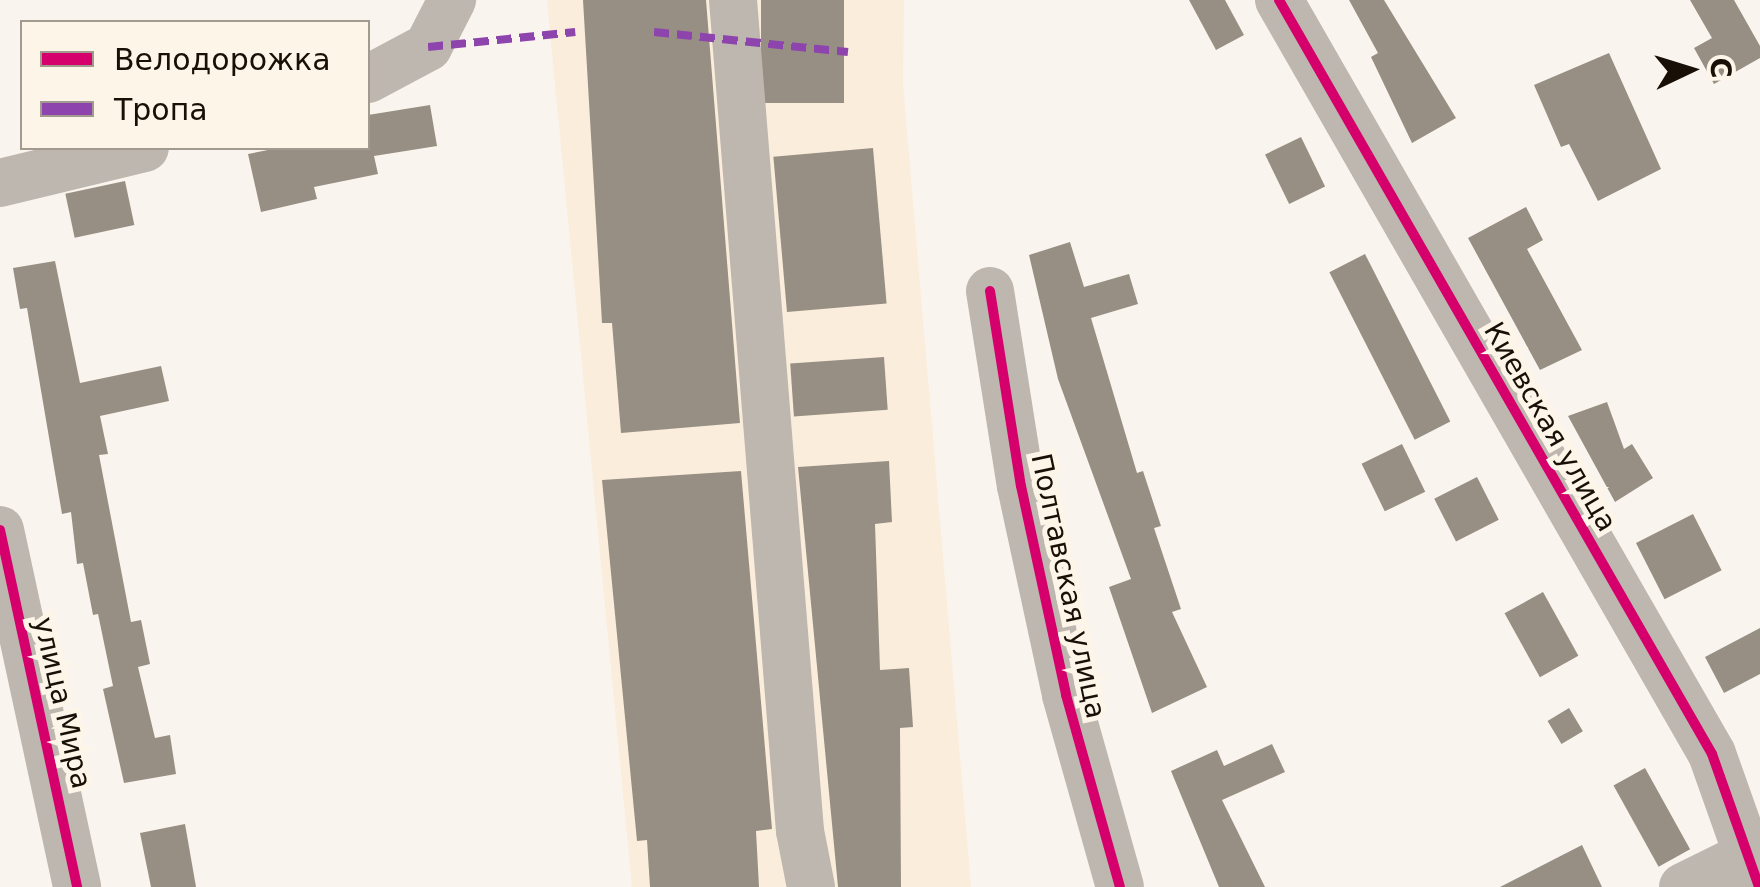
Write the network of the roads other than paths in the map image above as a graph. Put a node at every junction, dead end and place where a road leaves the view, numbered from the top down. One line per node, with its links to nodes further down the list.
1 (452, 0): 4 (street)
2 (733, 0): 11 (street)
3 (1279, 0): 9 (street, Киевская улица)
4 (370, 78)
5 (137, 150): 6 (street)
6 (0, 183)
7 (990, 291): 12 (street, Полтавская улица)
8 (0, 530): 10 (street, улица Мира)
9 (1756, 863): 13 (street)
10 (76, 887)
11 (811, 887)
12 (1120, 887)
13 (1683, 887)

